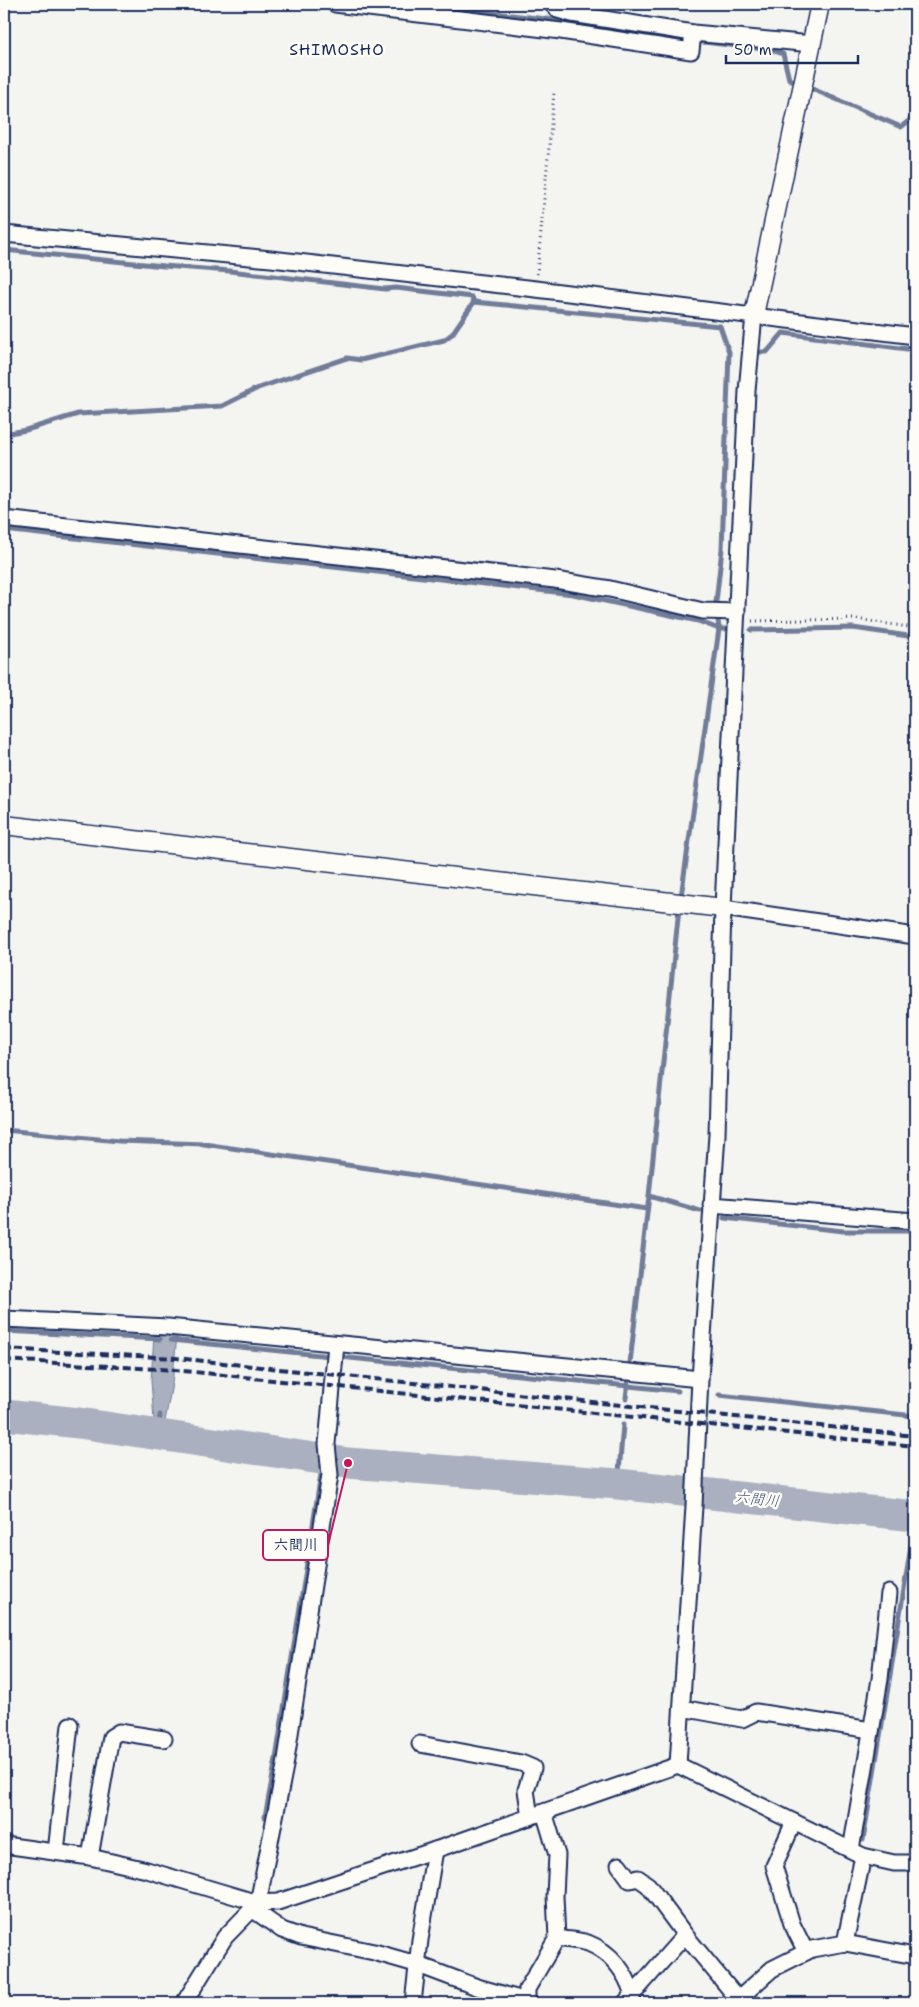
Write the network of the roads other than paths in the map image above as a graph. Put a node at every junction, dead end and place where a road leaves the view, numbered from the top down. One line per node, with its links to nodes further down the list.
1 (335, 4): 4 (street)
2 (552, 4): 5 (street)
3 (820, 4): 6 (street)
4 (402, 7): 5 (street)
5 (567, 23): 6 (street)
6 (812, 44): 8 (street)
7 (4, 234): 8 (street)
8 (754, 315): 9 (street); 11 (street)
9 (915, 336)
10 (4, 519): 11 (street)
11 (732, 615): 13 (street)
12 (4, 825): 13 (street)
13 (723, 908): 14 (street); 15 (street)
14 (915, 936)
15 (711, 1205): 16 (street); 19 (street)
16 (915, 1221)
17 (4, 1319): 18 (street)
18 (335, 1353): 19 (street); 37 (street)
19 (700, 1379): 21 (street)
20 (888, 1593): 23 (street)
21 (682, 1708): 23 (street); 26 (street)
22 (70, 1724): 32 (street)
23 (871, 1730): 33 (street)
24 (164, 1739): 34 (street)
25 (420, 1744): 28 (street)
26 (678, 1765): 27 (street); 29 (street)
27 (544, 1812): 28 (street); 39 (street)
28 (530, 1817): 31 (street)
29 (794, 1822): 33 (street); 41 (street)
30 (4, 1845): 32 (street)
31 (435, 1850): 37 (street); 43 (street)
32 (56, 1852): 34 (street)
33 (857, 1853): 35 (street); 40 (street)
34 (90, 1857): 37 (street)
35 (915, 1862)
36 (619, 1865): 38 (street)
37 (255, 1906): 43 (street); 47 (street)
38 (685, 1936): 44 (street); 45 (street)
39 (557, 1938): 44 (street); 46 (street)
40 (845, 1943): 41 (street); 42 (street)
41 (806, 1952): 45 (street)
42 (915, 1956)
43 (416, 1964): 46 (street); 48 (street)
44 (629, 2000)
45 (736, 2001)
46 (527, 2002)
47 (184, 2003)
48 (413, 2003)

